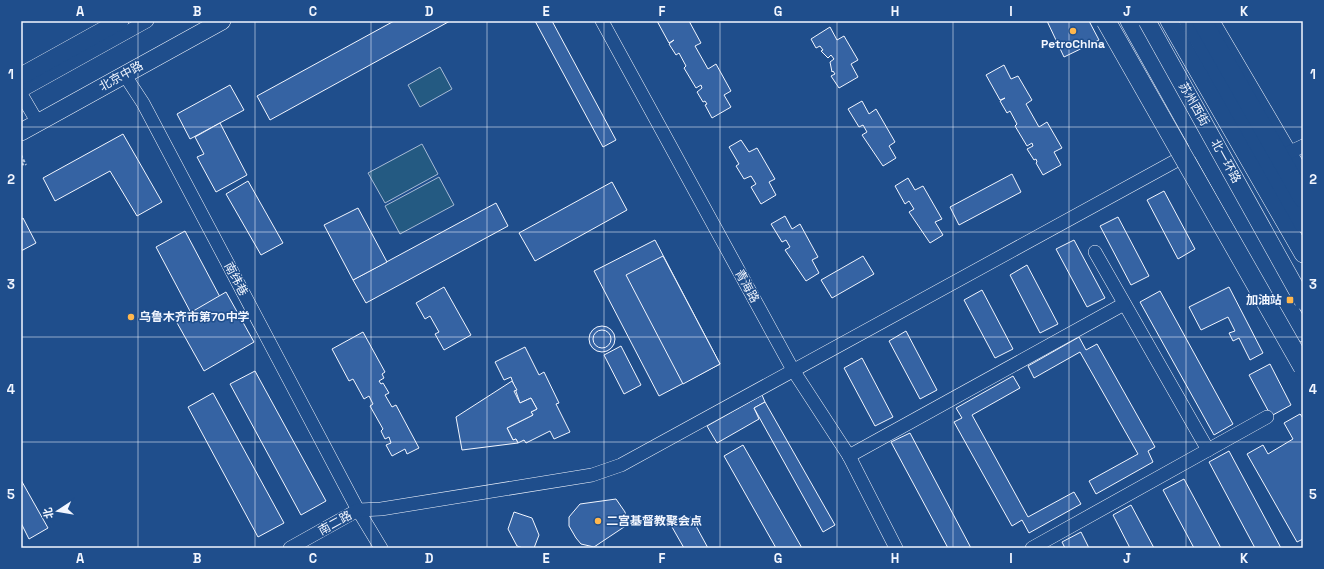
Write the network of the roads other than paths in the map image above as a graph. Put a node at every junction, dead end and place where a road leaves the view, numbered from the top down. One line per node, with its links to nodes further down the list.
1 (120, 21): 15 (main road)
2 (146, 21): 16 (street)
3 (206, 21): 17 (street)
4 (222, 21): 14 (main road, 北京中路)
5 (602, 21): 34 (street, 青海路)
6 (1106, 21): 33 (highway, bridge)
7 (1129, 21): 21 (main road)
8 (1147, 21): 29 (main road, 苏州西街); 30 (main road, 北一环路, bridge)
9 (1169, 21): 28 (main road, 北一环路)
10 (1174, 21): 26 (main road, 苏州西街)
11 (1188, 21): 25 (main road)
12 (1202, 21): 24 (highway)
13 (1213, 21): 22 (street)
14 (124, 74): 17 (main road, 北京中路); 38 (street, 南纬巷)
15 (21, 76)
16 (21, 92): 17 (street)
17 (36, 120): 18 (street); 19 (main road, 北京中路)
18 (21, 124)
19 (21, 132)
20 (1303, 146): 22 (street)
21 (1200, 148): 32 (main road); 34 (street)
22 (1290, 152): 23 (street)
23 (1303, 174)
24 (1303, 198)
25 (1303, 224)
26 (1303, 245)
27 (1095, 252): 31 (street)
28 (1303, 254)
29 (1303, 291)
30 (1303, 301)
31 (1124, 304): 36 (street); 37 (street)
32 (1303, 333)
33 (1303, 367)
34 (793, 370): 37 (street, 青海路); 38 (street)
35 (1267, 417): 36 (street)
36 (1208, 450): 42 (street)
37 (849, 456): 41 (street, 青海路)
38 (358, 510): 39 (street, 南二路); 40 (street, 南纬巷)
39 (290, 548)
40 (381, 548)
41 (896, 548)
42 (1032, 548)

